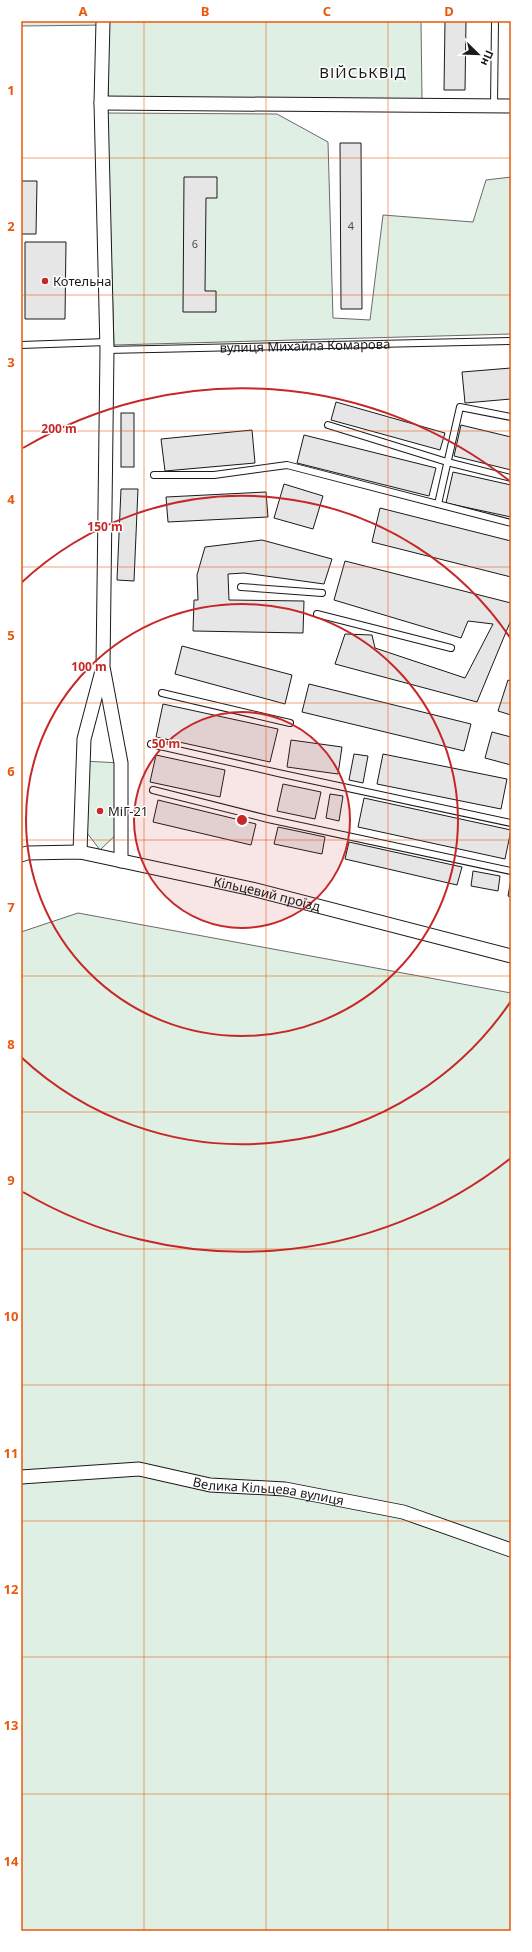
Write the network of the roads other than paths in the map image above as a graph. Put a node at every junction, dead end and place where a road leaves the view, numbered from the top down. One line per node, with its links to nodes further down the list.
1 (103, 21): 3 (street)
2 (495, 21): 4 (lane)
3 (101, 103): 4 (street); 8 (street)
4 (494, 106): 5 (street)
5 (511, 106)
6 (511, 341): 8 (lane, вулиця Михайла Комарова)
7 (21, 345): 8 (lane, вулиця Михайла Комарова)
8 (107, 346): 20 (street)
9 (511, 417): 11 (lane)
10 (328, 425): 11 (lane)
11 (447, 462): 13 (lane); 14 (lane)
12 (154, 475): 14 (lane)
13 (511, 478)
14 (438, 504): 15 (lane)
15 (511, 523)
16 (241, 587): 17 (lane)
17 (322, 593)
18 (317, 614): 19 (lane)
19 (451, 648)
20 (103, 667): 26 (street); 28 (street)
21 (162, 693): 22 (lane)
22 (290, 722)
23 (151, 744): 25 (lane)
24 (153, 790): 29 (lane)
25 (511, 823)
26 (80, 852): 27 (street, Кільцевий проїзд); 28 (street, Кільцевий проїзд)
27 (21, 855)
28 (121, 860): 30 (street, Кільцевий проїзд)
29 (511, 870)
30 (511, 956)
31 (21, 1478): 32 (street, Велика Кільцева вулиця)
32 (511, 1550)

